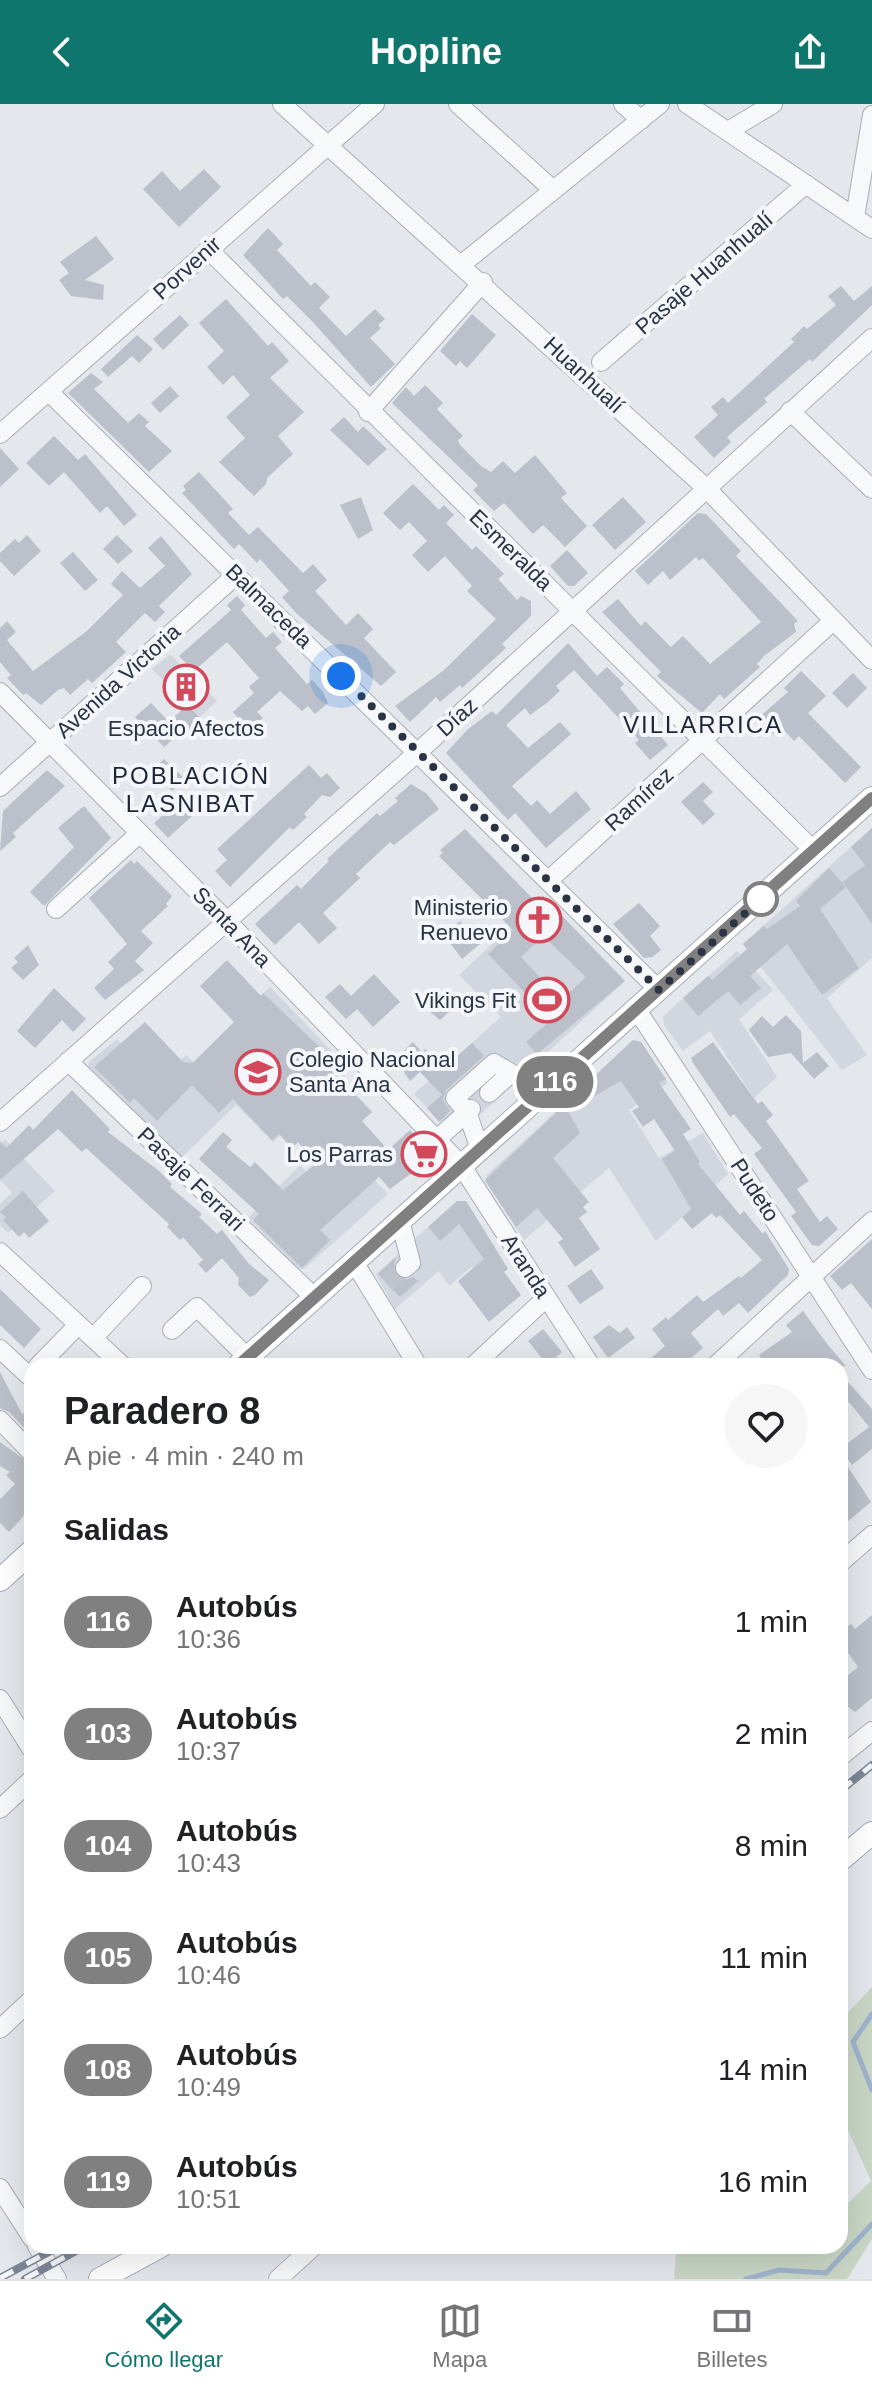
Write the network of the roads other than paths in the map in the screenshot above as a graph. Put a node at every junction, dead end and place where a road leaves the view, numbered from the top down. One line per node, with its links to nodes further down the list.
1 (282, 104): 11 (street, Huanhualí)
2 (375, 104): 11 (street, Porvenir)
3 (458, 104): 13 (street)
4 (623, 104): 9 (street)
5 (660, 104): 9 (street)
6 (687, 104): 10 (street)
7 (773, 104): 10 (street)
8 (872, 115): 14 (street)
9 (641, 120): 13 (street)
10 (728, 131): 12 (street)
11 (327, 145): 16 (street, Porvenir); 17 (street, Huanhualí)
12 (806, 184): 14 (street); 20 (street, Pasaje Huanhualí)
13 (552, 189): 17 (street)
14 (855, 217): 15 (street)
15 (872, 229)
16 (208, 249): 21 (street, Porvenir); 23 (street, Esmeralda)
17 (462, 264): 18 (street, Huanhualí)
18 (483, 282): 23 (street); 25 (street, Huanhualí)
19 (869, 346): 22 (street, Díaz)
20 (601, 362)
21 (49, 392): 24 (street, Porvenir); 27 (street, Balmaceda)
22 (790, 411): 25 (street, Díaz); 26 (street)
23 (368, 412): 28 (street, Esmeralda)
24 (0, 434)
25 (706, 488): 28 (street, Díaz); 29 (street, Huanhualí)
26 (872, 489)
27 (236, 575): 33 (street, Avenida Victoria); 34 (street, Balmaceda)
28 (573, 612): 32 (street, Esmeralda); 34 (street, Díaz)
29 (834, 620): 30 (street, Huanhualí); 32 (street, Ramírez)
30 (872, 660)
31 (0, 692): 33 (street, Santa Ana)
32 (704, 740): 38 (street, Esmeralda); 39 (street, Ramírez)
33 (50, 742): 35 (street, Avenida Victoria); 37 (street, Santa Ana)
34 (418, 752): 39 (street, Balmaceda); 41 (street, Díaz)
35 (0, 787)
36 (872, 798): 38 (main road)
37 (140, 833): 40 (street); 41 (street, Santa Ana)
38 (814, 851): 42 (main road)
39 (549, 880): 42 (street, Balmaceda)
40 (56, 909)
41 (227, 921): 44 (street, Díaz); 50 (street, Santa Ana)
42 (659, 990): 43 (main road)
43 (637, 1010): 46 (main road); 58 (street, Pudeto)
44 (68, 1061): 49 (street, Díaz); 60 (street, Pasaje Ferrari)
45 (511, 1073): 46 (street); 47 (street); 48 (street)
46 (543, 1092): 51 (main road)
47 (489, 1093)
48 (469, 1111): 50 (street); 51 (street)
49 (0, 1122)
50 (437, 1139): 52 (street, Santa Ana)
51 (480, 1149): 52 (main road)
52 (461, 1165): 53 (main road); 61 (street, Aranda)
53 (400, 1220): 56 (main road); 57 (street)
54 (872, 1221): 58 (street)
55 (0, 1252): 62 (street)
56 (354, 1262): 60 (main road); 70 (street)
57 (405, 1268)
58 (812, 1278): 73 (street); 74 (street, Pudeto)
59 (142, 1286): 64 (street)
60 (315, 1298): 69 (main road)
61 (546, 1298): 71 (street); 72 (street, Aranda)
62 (78, 1325): 64 (street); 66 (street)
63 (172, 1330): 68 (street)
64 (93, 1338): 67 (street)
65 (0, 1349): 75 (street)
66 (46, 1358)
67 (114, 1358)
68 (240, 1358)
69 (248, 1358)
70 (414, 1358)
71 (482, 1358)
72 (586, 1358)
73 (724, 1358)
74 (872, 1370)
75 (24, 1371)
76 (0, 1420): 77 (street)
77 (24, 1445)
78 (872, 1535): 79 (street)
79 (848, 1556)
80 (24, 1558): 81 (main road)
81 (0, 1580)
82 (0, 1699): 84 (street)
83 (872, 1731): 85 (street)
84 (24, 1737)
85 (848, 1748)
86 (24, 1786): 87 (street)
87 (0, 1809)
88 (872, 1833): 89 (main road)
89 (848, 1853)
90 (24, 2006): 91 (street)
91 (0, 2029)
92 (0, 2188): 93 (street)
93 (24, 2226)
94 (42, 2254): 97 (street)
95 (146, 2254): 98 (main road)
96 (305, 2254): 99 (street)
97 (57, 2279)
98 (100, 2279)
99 (278, 2279)

